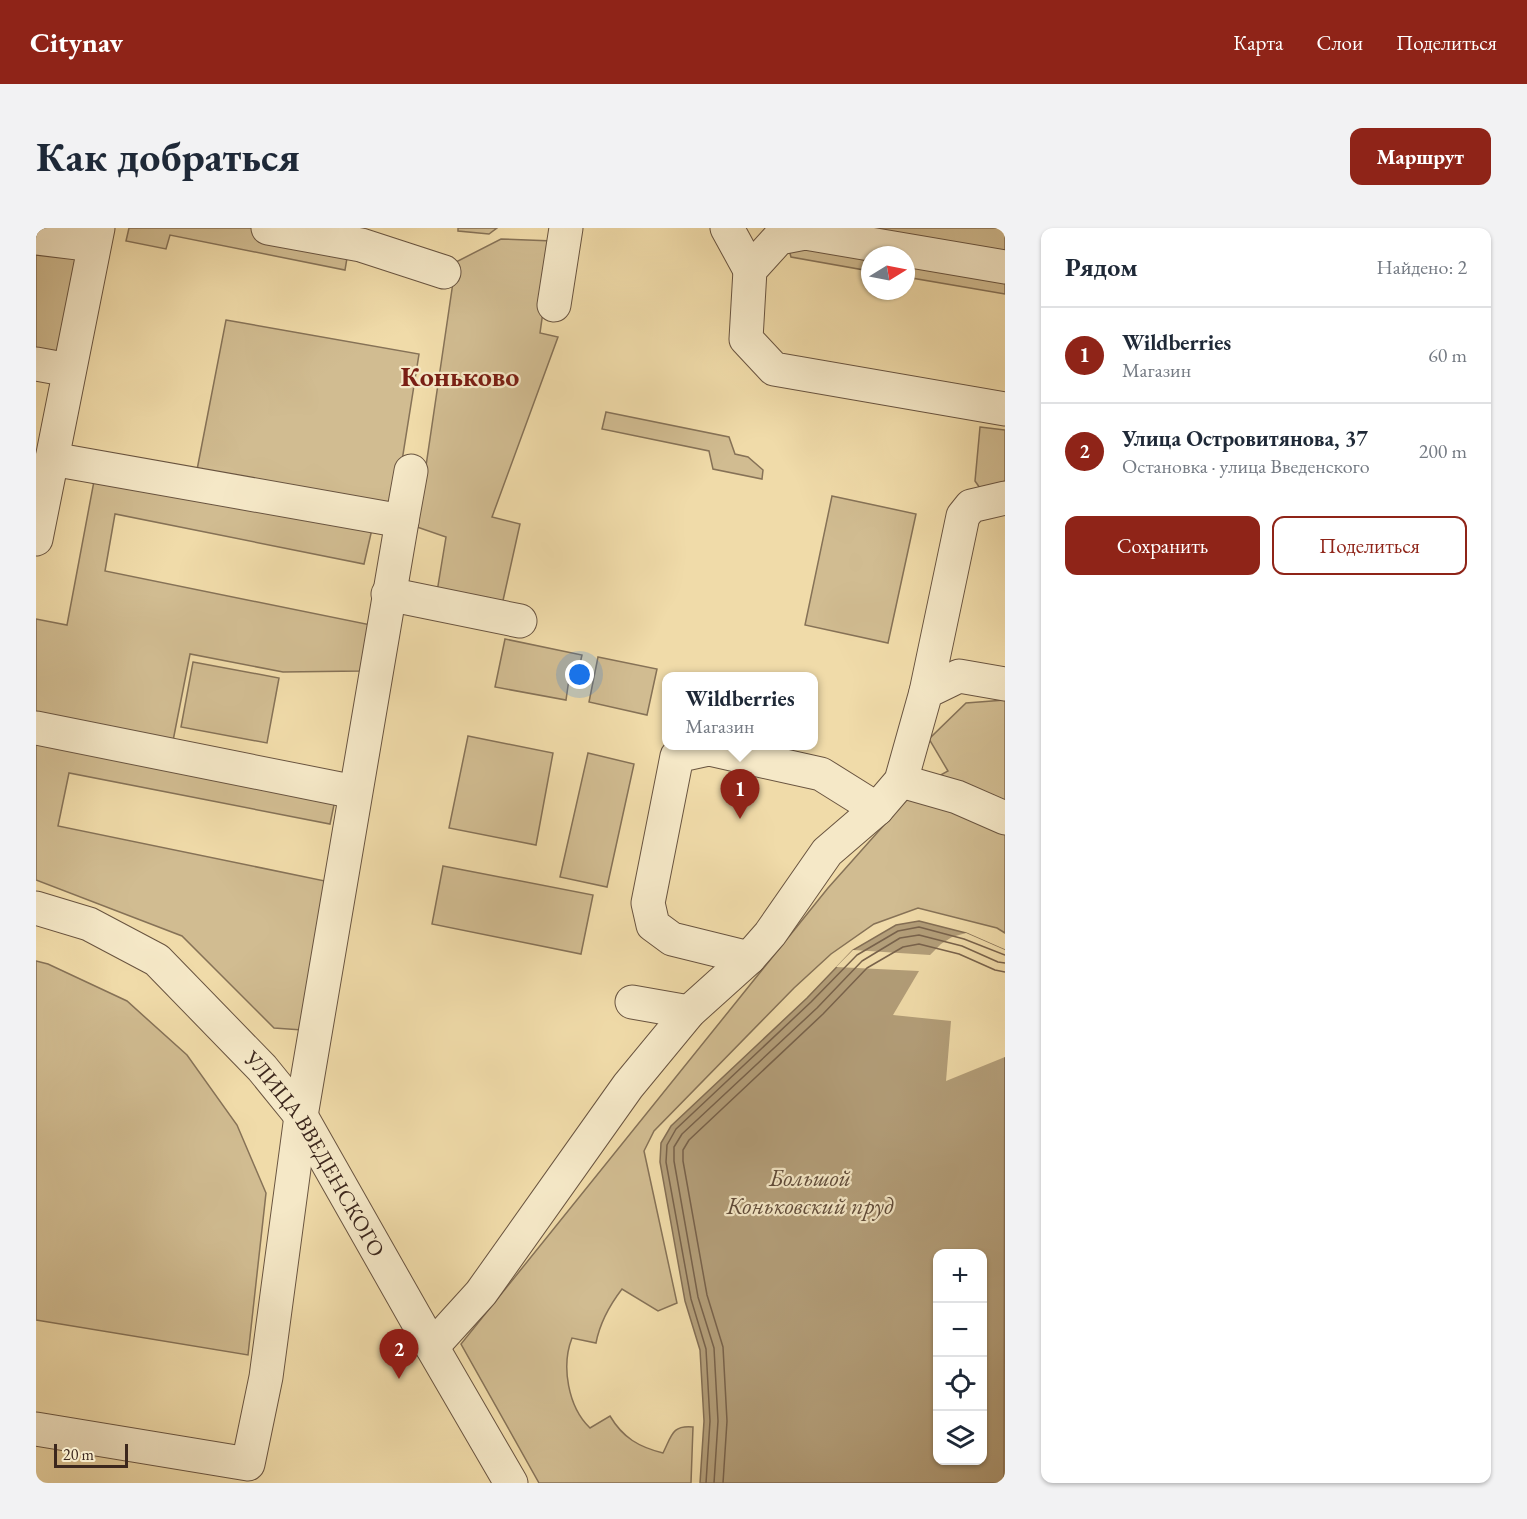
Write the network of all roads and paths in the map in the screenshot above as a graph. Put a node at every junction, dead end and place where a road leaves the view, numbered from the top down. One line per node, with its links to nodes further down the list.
1 (268, 228): 8 (street)
2 (566, 228): 9 (street)
3 (727, 228): 7 (street)
4 (96, 237): 5 (street); 11 (street)
5 (36, 238)
6 (1005, 267): 7 (street)
7 (750, 270): 12 (street)
8 (444, 272)
9 (554, 305)
10 (36, 364): 11 (street)
11 (69, 370): 13 (street)
12 (1005, 409)
13 (52, 459): 16 (street); 17 (street)
14 (411, 471): 16 (street)
15 (1005, 498): 21 (street)
16 (402, 521): 18 (street)
17 (36, 539)
18 (388, 594): 19 (street); 26 (street)
19 (520, 621)
20 (1005, 684): 21 (street)
21 (926, 692): 25 (street)
22 (36, 728): 26 (street)
23 (705, 750): 30 (street)
24 (714, 750): 27 (street)
25 (901, 781): 27 (street); 28 (street)
26 (355, 792): 33 (street)
27 (877, 809): 30 (street)
28 (1005, 818)
29 (36, 908): 33 (street, УЛИЦА ВВЕДЕНСКОГО)
30 (749, 958): 32 (street)
31 (632, 1002): 32 (street)
32 (689, 1012): 34 (street)
33 (301, 1116): 34 (street, УЛИЦА ВВЕДЕНСКОГО); 36 (street)
34 (432, 1347): 37 (street, УЛИЦА ВВЕДЕНСКОГО)
35 (36, 1429): 36 (street)
36 (246, 1473)
37 (511, 1483)

